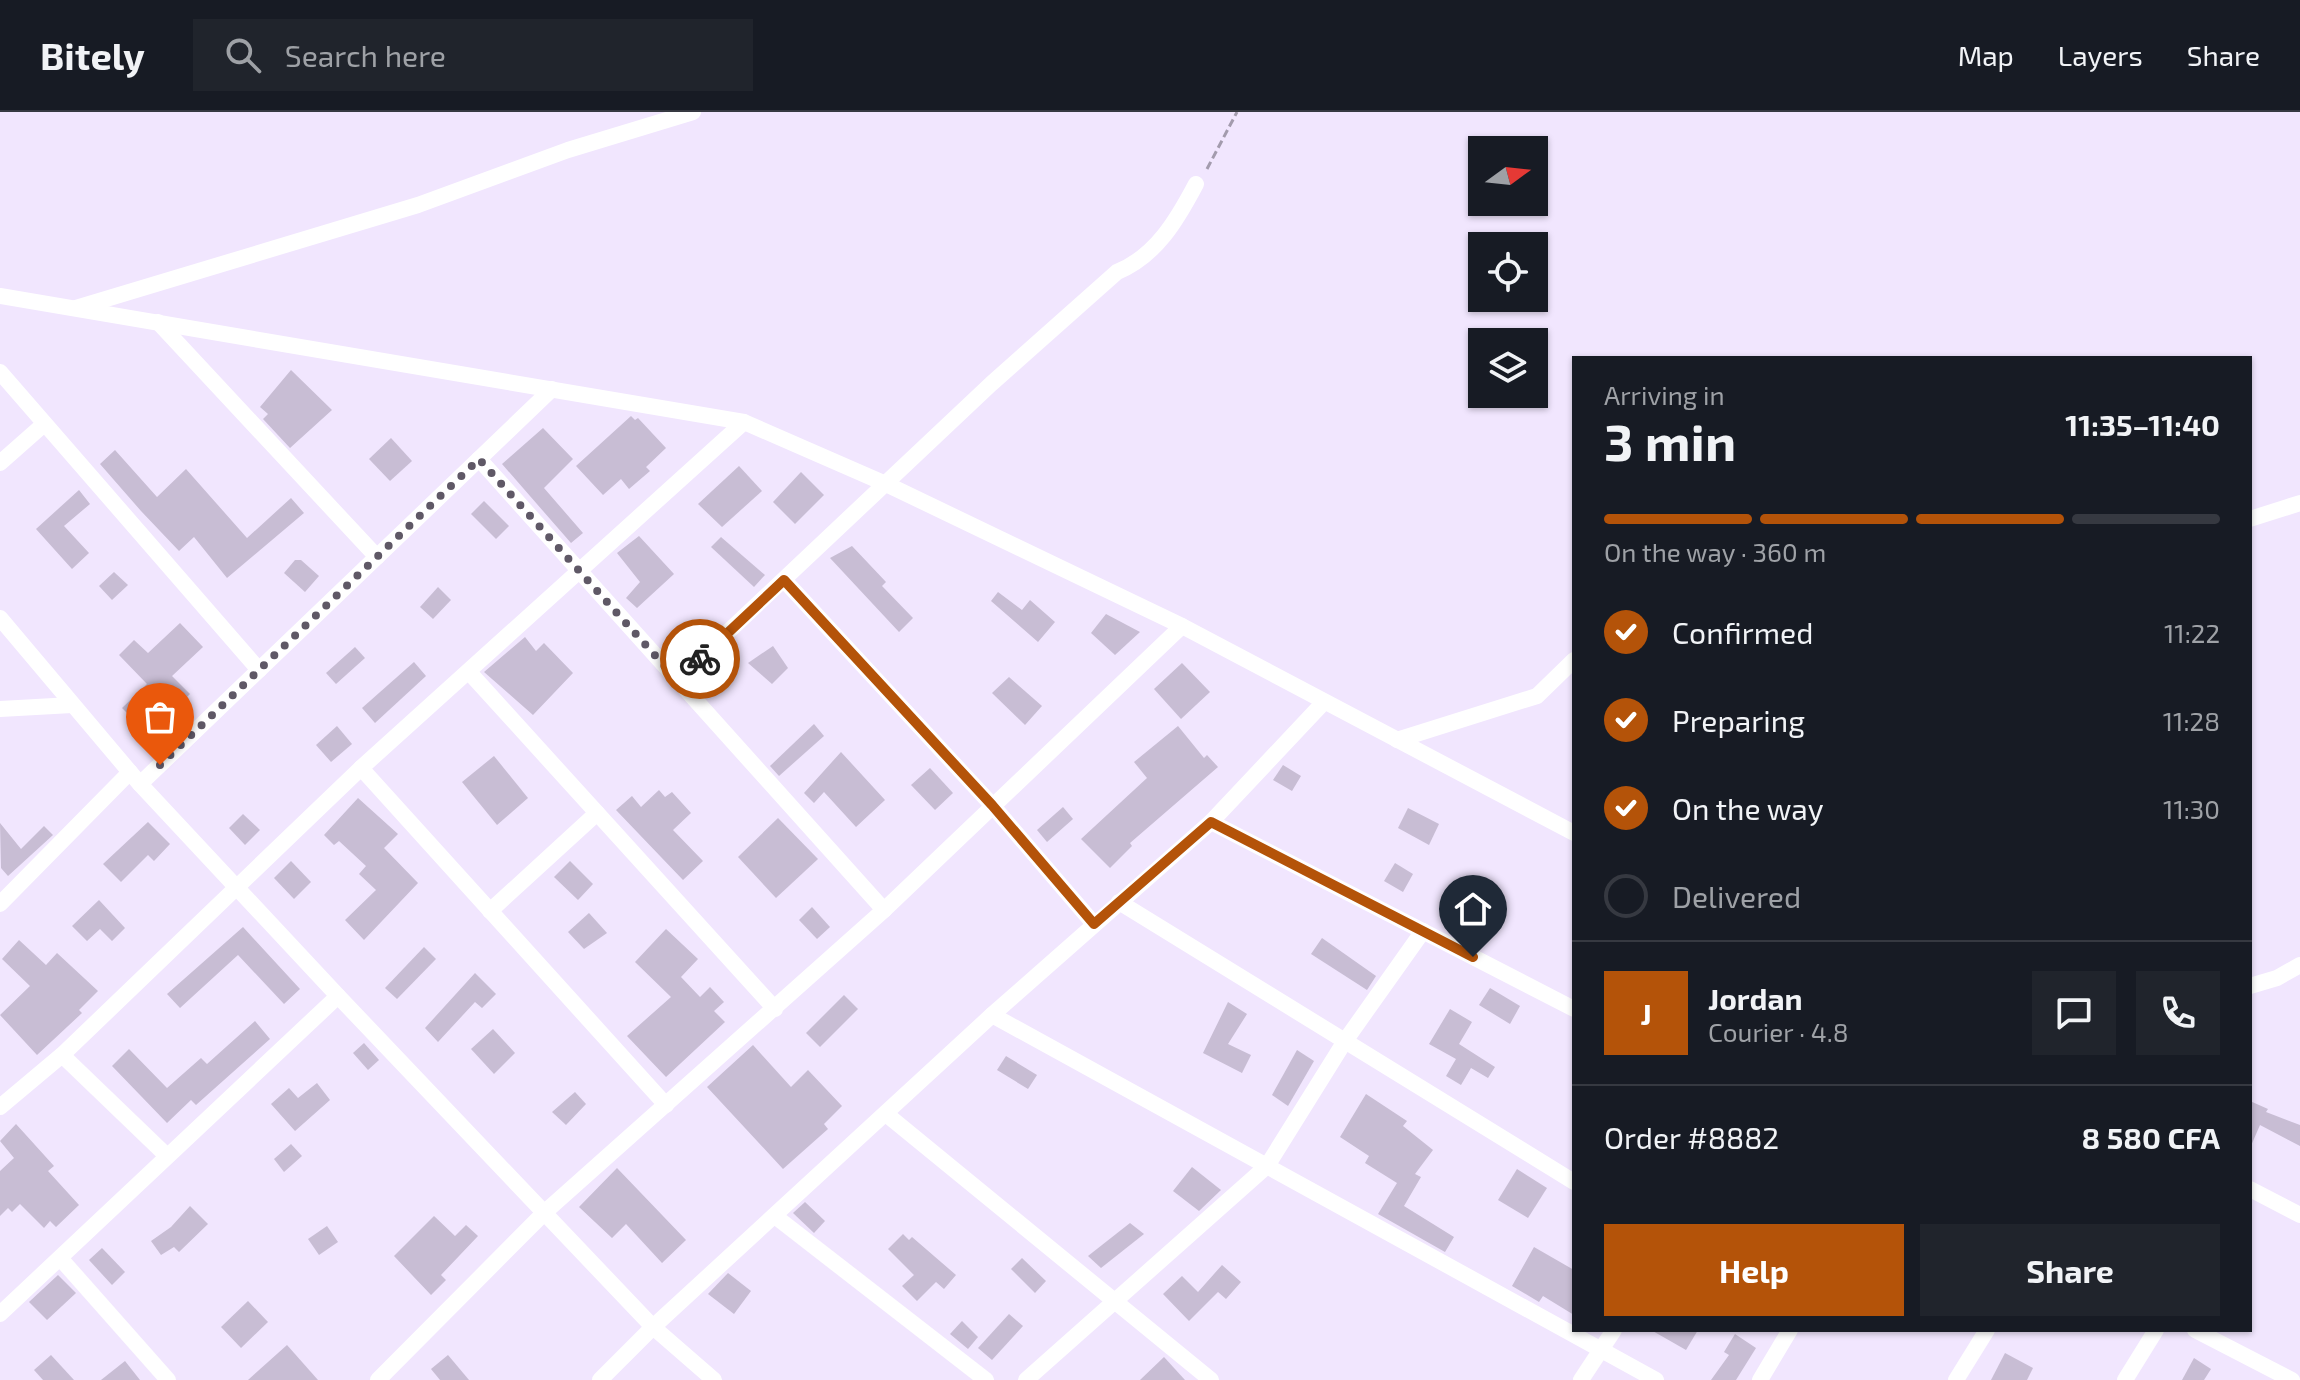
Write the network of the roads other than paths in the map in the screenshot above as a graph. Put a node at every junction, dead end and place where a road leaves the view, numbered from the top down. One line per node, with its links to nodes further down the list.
1 (693, 112): 4 (street)
2 (1196, 184): 12 (street)
3 (0, 296): 4 (street)
4 (71, 310): 5 (street)
5 (158, 322): 7 (street); 15 (street)
6 (0, 372): 9 (street)
7 (552, 389): 8 (street); 10 (street)
8 (744, 422): 12 (street); 16 (street)
9 (43, 425): 11 (street); 21 (street)
10 (479, 459): 15 (street); 16 (street)
11 (0, 463)
12 (886, 484): 17 (street); 19 (street)
13 (2300, 503): 14 (street)
14 (2252, 518)
15 (377, 557): 21 (street)
16 (579, 571): 22 (street); 23 (street)
17 (784, 580): 23 (street); 30 (street)
18 (0, 618): 25 (street)
19 (1182, 626): 24 (street); 30 (street)
20 (1572, 662): 27 (street)
21 (259, 670): 29 (street)
22 (469, 672): 28 (street); 31 (street)
23 (677, 680): 37 (street)
24 (1324, 702): 27 (street); 32 (street)
25 (72, 705): 26 (street); 29 (street)
26 (0, 709)
27 (1397, 740): 33 (street)
28 (361, 768): 34 (street); 38 (street)
29 (135, 778): 34 (street); 36 (street)
30 (992, 805): 37 (street); 39 (street)
31 (597, 813): 38 (street); 45 (street)
32 (1211, 822): 35 (street); 40 (street)
33 (1572, 832)
34 (237, 887): 43 (street); 48 (street)
35 (1119, 902): 39 (street); 47 (street)
36 (0, 904)
37 (884, 910): 45 (street)
38 (490, 911): 49 (street)
39 (1094, 924): 46 (street)
40 (1423, 931): 44 (street); 47 (street)
41 (2300, 965): 42 (street)
42 (2252, 985)
43 (338, 996): 52 (street); 56 (street)
44 (1572, 1008)
45 (775, 1009): 49 (street)
46 (992, 1015): 51 (street); 53 (street)
47 (1345, 1041): 53 (street); 54 (street)
48 (62, 1055): 50 (street); 52 (street)
49 (666, 1105): 56 (street)
50 (0, 1107)
51 (886, 1114): 58 (street); 60 (street)
52 (167, 1156): 59 (street)
53 (1267, 1166): 60 (street); 68 (street)
54 (1572, 1181)
55 (2252, 1190): 57 (street)
56 (545, 1212): 62 (street); 70 (street)
57 (2300, 1215)
58 (776, 1217): 62 (street); 73 (street)
59 (60, 1258): 61 (street); 69 (street)
60 (1112, 1300): 74 (street); 75 (street)
61 (0, 1314)
62 (653, 1327): 71 (street); 72 (street)
63 (1613, 1332): 68 (street)
64 (1789, 1332): 78 (street)
65 (1986, 1332): 79 (street)
66 (2155, 1332): 80 (street)
67 (2199, 1332): 81 (street)
68 (1601, 1350): 76 (street); 77 (street)
69 (168, 1380)
70 (378, 1380)
71 (600, 1380)
72 (714, 1380)
73 (986, 1380)
74 (1026, 1380)
75 (1211, 1380)
76 (1581, 1380)
77 (1656, 1380)
78 (1760, 1380)
79 (1956, 1380)
80 (2125, 1380)
81 (2292, 1380)

